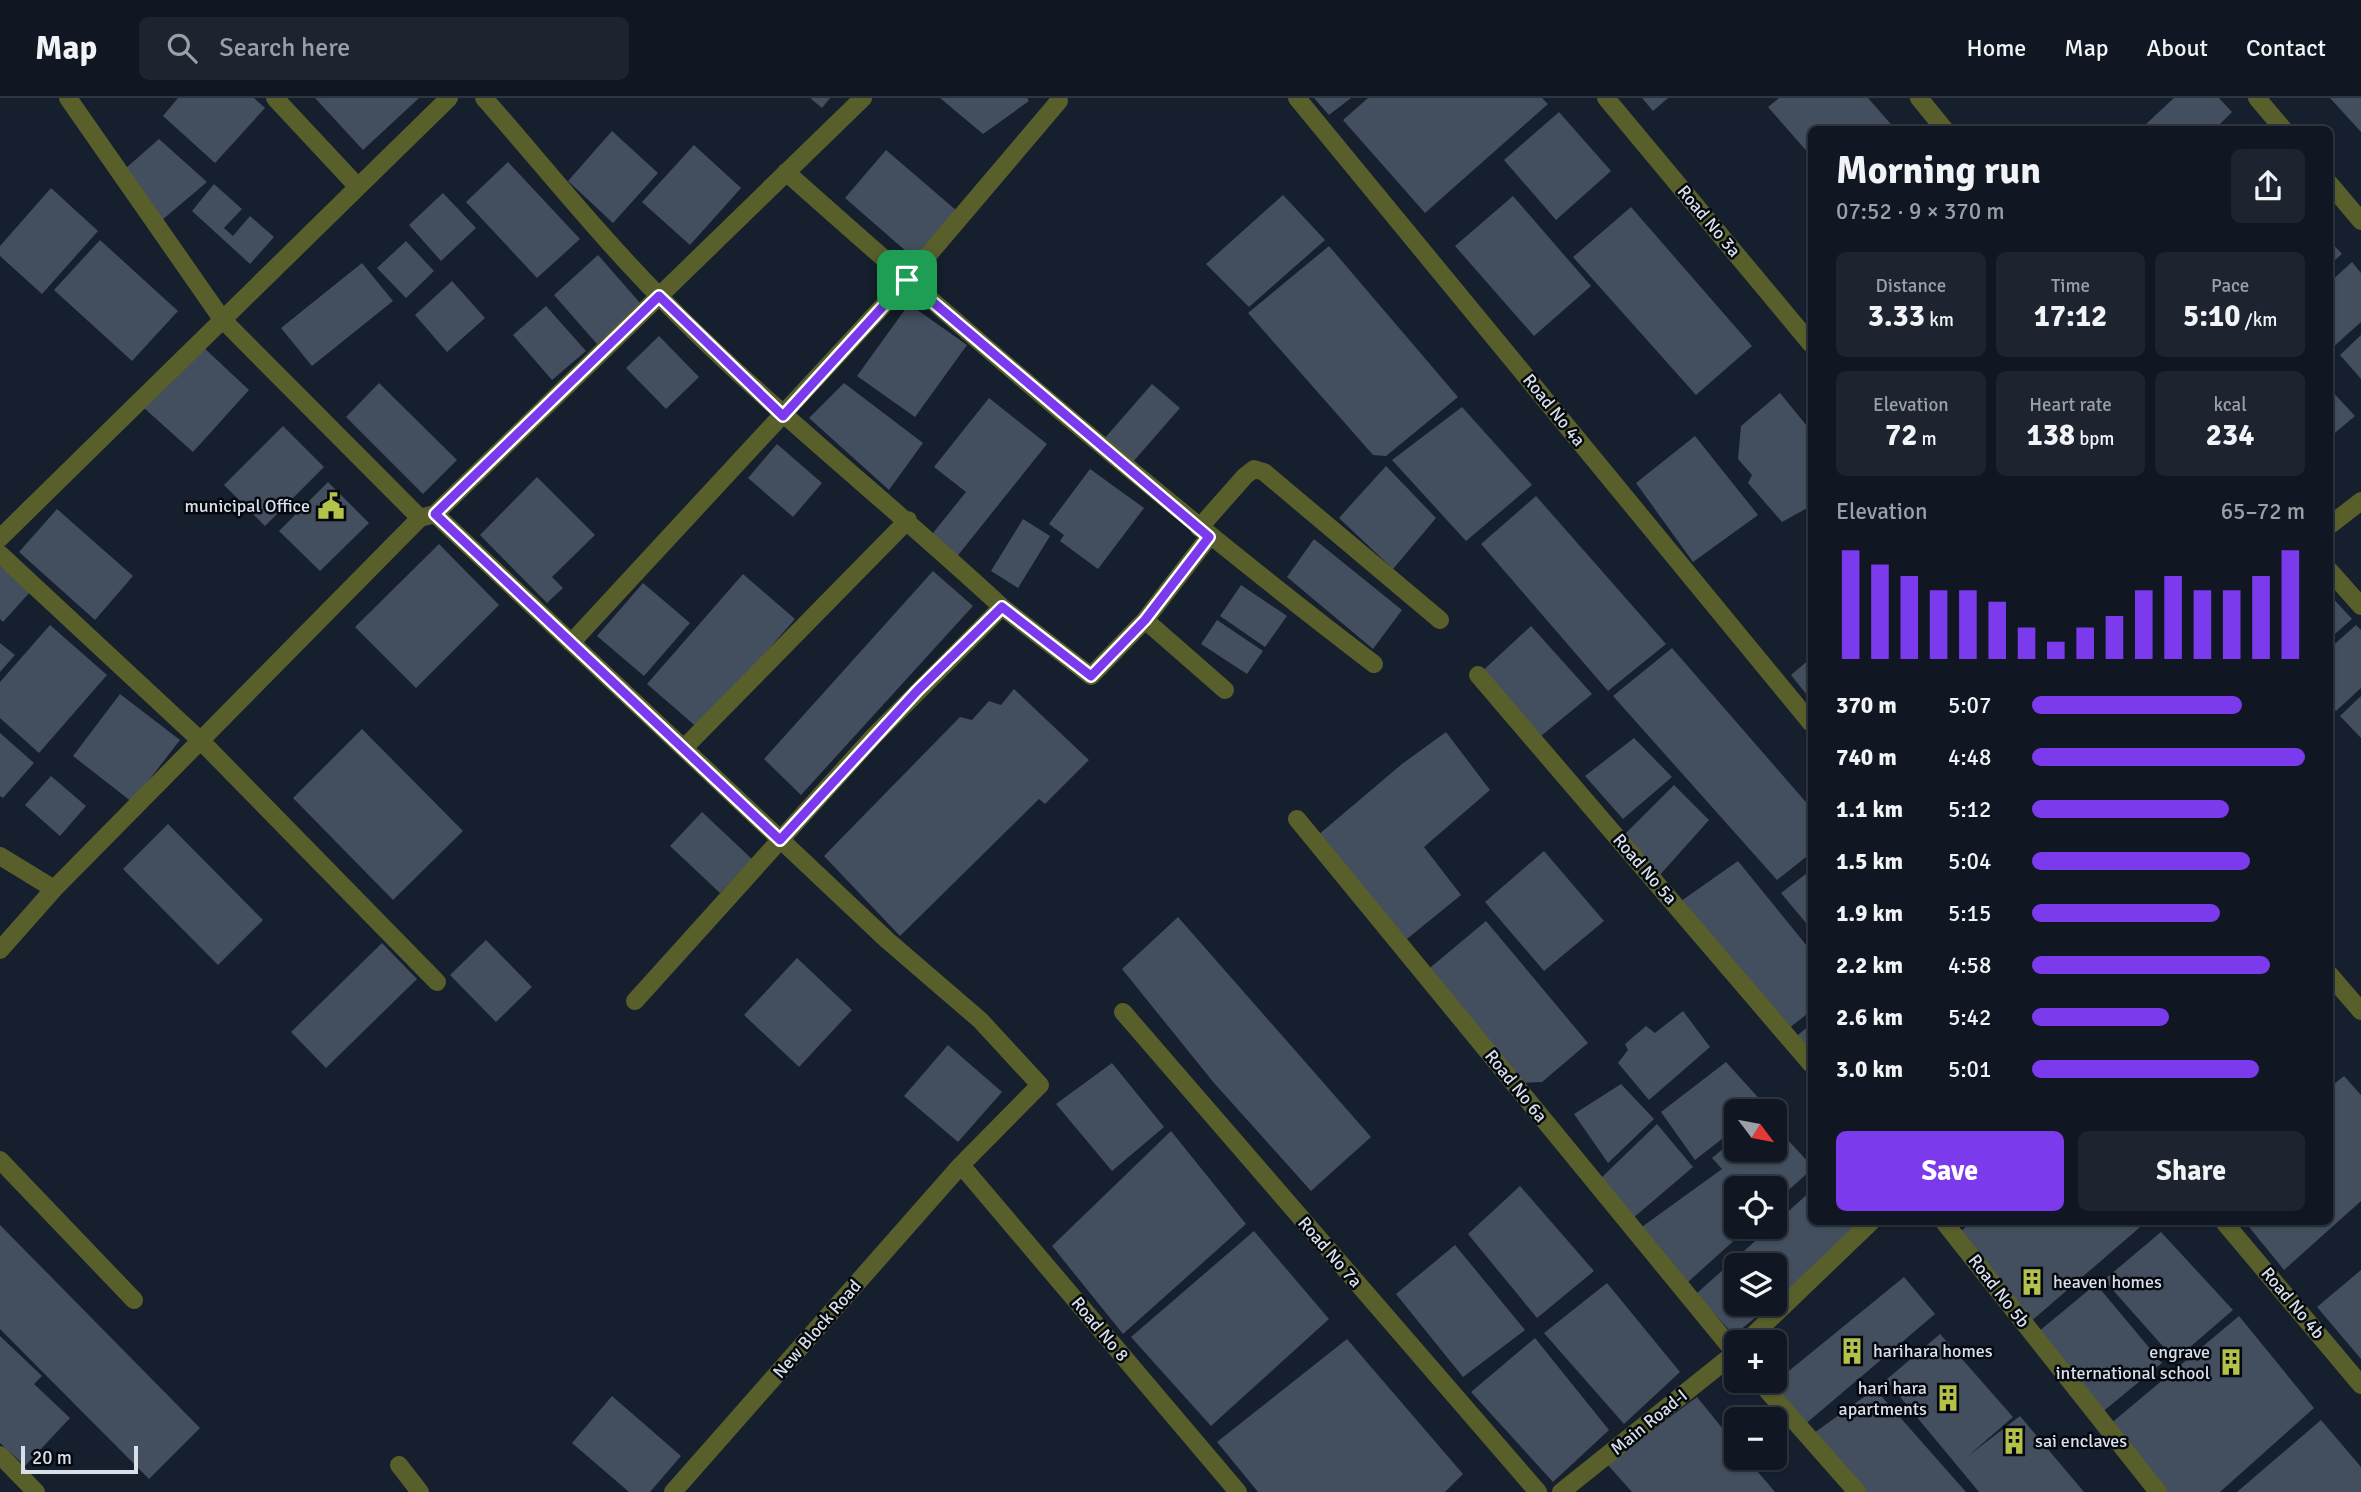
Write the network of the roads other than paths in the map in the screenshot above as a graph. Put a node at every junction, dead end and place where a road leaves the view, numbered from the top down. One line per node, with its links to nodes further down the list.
1 (68, 98): 19 (street)
2 (275, 98): 15 (street)
3 (449, 98): 15 (street)
4 (484, 98): 18 (street)
5 (863, 98): 13 (street)
6 (1297, 98): 38 (street, Road No 4a)
7 (1606, 98): 20 (street, Road No 3a)
8 (1919, 98): 11 (street)
9 (2257, 98): 12 (street)
10 (1059, 101): 17 (street)
11 (1942, 126)
12 (2281, 126)
13 (786, 172): 17 (street); 18 (street)
14 (2333, 186): 16 (street)
15 (358, 187): 19 (street)
16 (2357, 207)
17 (907, 280): 21 (street); 26 (street)
18 (659, 296): 21 (street); 23 (street)
19 (222, 319): 23 (street); 27 (street)
20 (1808, 340)
21 (783, 416): 24 (street); 34 (street)
22 (2361, 500): 25 (street)
23 (427, 516): 34 (street); 39 (street)
24 (908, 520): 31 (street); 40 (street)
25 (2333, 523)
26 (1204, 532): 32 (street); 33 (street); 35 (street)
27 (0, 538)
28 (0, 554): 39 (street)
29 (2333, 574): 30 (street)
30 (2361, 606)
31 (1002, 607): 32 (street); 42 (street)
32 (1145, 620): 37 (street)
33 (1440, 620)
34 (570, 643): 40 (street)
35 (1374, 664)
36 (1478, 675): 51 (street, Road No 5a)
37 (1225, 690)
38 (1808, 719)
39 (201, 741): 44 (street); 47 (street)
40 (684, 748): 42 (street)
41 (1297, 819): 59 (street, Road No 6a)
42 (780, 840): 48 (street); 53 (street, New Block Road)
43 (0, 856): 44 (street)
44 (54, 889): 45 (street)
45 (0, 950)
46 (2333, 979): 49 (street)
47 (437, 982)
48 (635, 1001)
49 (2361, 1011)
50 (1124, 1012): 69 (street, Road No 7a)
51 (1808, 1060)
52 (0, 1160): 57 (street)
53 (961, 1165): 67 (street, New Block Road); 68 (street, Road No 8)
54 (1868, 1225): 58 (street, Main Road-I)
55 (1946, 1225): 72 (street, Road No 5b)
56 (2227, 1225): 61 (street, Road No 4b)
57 (134, 1300)
58 (1759, 1330)
59 (1724, 1333)
60 (1724, 1361): 70 (street, Main Road-I)
61 (2361, 1385)
62 (1770, 1393): 71 (street)
63 (0, 1455): 65 (street)
64 (399, 1465): 66 (street)
65 (36, 1492)
66 (420, 1492)
67 (673, 1492)
68 (1238, 1492)
69 (1538, 1492)
70 (1561, 1492)
71 (1857, 1492)
72 (2158, 1492)

